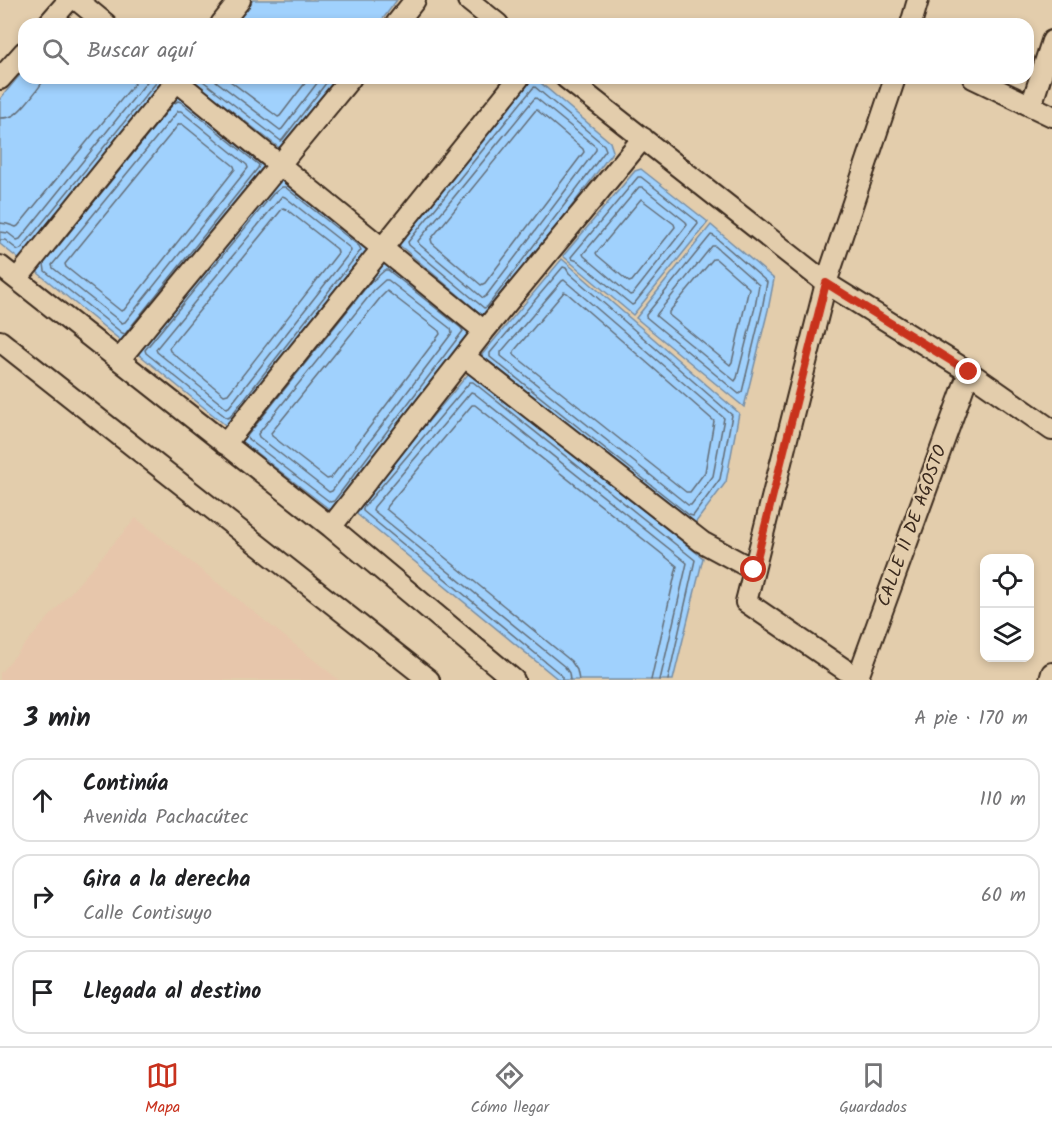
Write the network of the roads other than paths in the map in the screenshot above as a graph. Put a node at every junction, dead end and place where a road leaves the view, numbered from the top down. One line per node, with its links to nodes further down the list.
1 (69, 0): 7 (street)
2 (77, 0): 8 (street)
3 (240, 0): 9 (street)
4 (415, 0): 10 (street)
5 (468, 0): 11 (street)
6 (918, 0): 12 (street)
7 (53, 18)
8 (99, 18)
9 (226, 18)
10 (401, 18)
11 (490, 18)
12 (914, 18)
13 (1052, 40): 23 (street)
14 (18, 59): 15 (street)
15 (0, 79)
16 (172, 84): 29 (street)
17 (182, 84): 26 (street)
18 (346, 84): 26 (street)
19 (514, 84): 27 (street)
20 (574, 84): 25 (street)
21 (893, 84): 30 (street)
22 (985, 84): 23 (street)
23 (1031, 106): 24 (street)
24 (1052, 116)
25 (643, 138): 30 (street); 31 (street)
26 (280, 165): 27 (street); 34 (street)
27 (382, 248): 31 (street); 37 (street)
28 (0, 266): 29 (street)
29 (17, 279): 34 (street)
30 (826, 283): 35 (street); 39 (street)
31 (484, 332): 33 (street)
32 (0, 341): 42 (street)
33 (465, 357): 38 (street); 39 (street)
34 (119, 360): 37 (street)
35 (969, 372): 36 (street); 41 (street, CALLE 11 DE AGOSTO)
36 (1052, 430)
37 (225, 444): 38 (street)
38 (331, 527): 43 (street)
39 (754, 570): 41 (street)
40 (1052, 673): 44 (street)
41 (858, 679)
42 (429, 680)
43 (514, 680)
44 (1050, 680)

